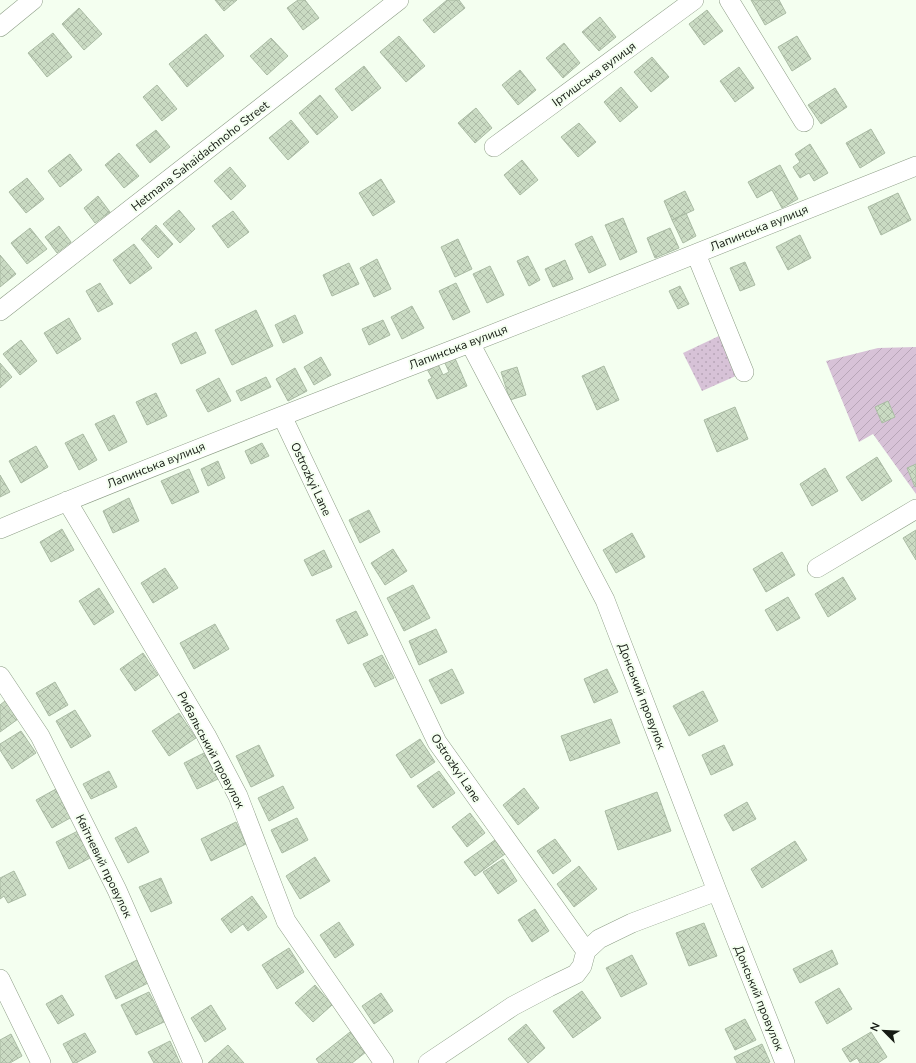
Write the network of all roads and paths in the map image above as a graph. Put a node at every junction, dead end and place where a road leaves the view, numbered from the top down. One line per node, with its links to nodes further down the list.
1 (33, 0): 5 (street)
2 (400, 0): 10 (street, Hetmana Sahaidachnoho Street)
3 (694, 0): 7 (street, Іртишська вулиця)
4 (729, 0): 6 (street)
5 (0, 27)
6 (804, 122)
7 (494, 147)
8 (916, 166): 9 (street, Лапинська вулиця)
9 (696, 254): 11 (street, Лапинська вулиця); 12 (street)
10 (0, 311)
11 (470, 343): 13 (street, Лапинська вулиця); 19 (street, Донський провулок)
12 (744, 372)
13 (282, 416): 14 (street, Лапинська вулиця); 20 (street, Ostrozkyi Lane)
14 (66, 501): 16 (street, Лапинська вулиця); 24 (street, Рибальський провулок)
15 (916, 509): 17 (street)
16 (0, 529)
17 (817, 568)
18 (0, 676): 23 (street, Квітневий провулок)
19 (717, 891): 20 (street); 26 (street, Донський провулок)
20 (586, 951): 25 (street)
21 (0, 979): 22 (street)
22 (41, 1063)
23 (193, 1063)
24 (384, 1063)
25 (428, 1063)
26 (785, 1063)

